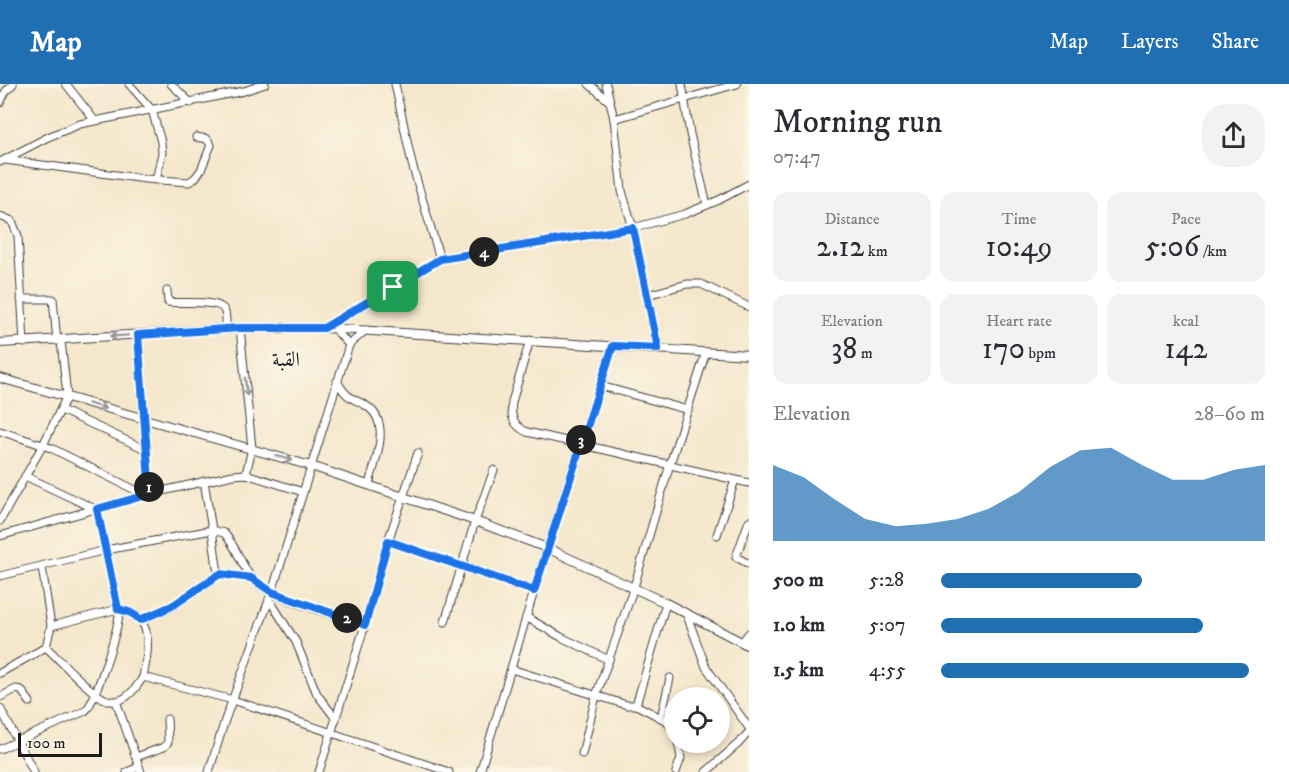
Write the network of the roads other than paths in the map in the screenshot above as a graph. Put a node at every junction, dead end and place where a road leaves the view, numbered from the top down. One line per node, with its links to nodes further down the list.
1 (14, 84): 16 (street)
2 (66, 84): 19 (street)
3 (129, 84): 17 (street)
4 (171, 84): 15 (street)
5 (239, 84): 12 (street)
6 (265, 84): 12 (street)
7 (394, 84): 27 (street)
8 (589, 84): 14 (street)
9 (606, 84): 14 (street)
10 (682, 84): 13 (street)
11 (737, 84): 13 (street)
12 (243, 91): 15 (street)
13 (684, 100): 18 (street); 24 (street)
14 (609, 101): 18 (street)
15 (191, 102): 17 (street)
16 (0, 103)
17 (152, 111): 19 (street); 22 (street)
18 (614, 119): 26 (street)
19 (95, 121): 21 (street)
20 (196, 137): 22 (street)
21 (2, 161): 22 (street)
22 (156, 180)
23 (749, 184): 24 (street)
24 (707, 205): 26 (street)
25 (0, 216): 30 (street)
26 (633, 228): 27 (street); 29 (street)
27 (440, 259): 33 (street)
28 (167, 291): 34 (street)
29 (647, 295): 31 (street); 43 (street)
30 (21, 299): 38 (street); 40 (street)
31 (749, 307)
32 (240, 328): 33 (main road); 34 (main road); 56 (street, one-way to 56)
33 (329, 328): 35 (main road); 41 (street)
34 (226, 329): 36 (main road)
35 (366, 330): 37 (main road); 41 (street)
36 (138, 335): 38 (main road, one-way to 38); 52 (street)
37 (530, 340): 42 (main road); 55 (street)
38 (59, 341): 40 (main road); 49 (street)
39 (0, 343): 40 (main road)
40 (24, 343)
41 (349, 345): 47 (street)
42 (613, 346): 43 (main road); 48 (street)
43 (658, 348): 44 (main road)
44 (706, 352): 45 (main road); 51 (street)
45 (749, 355)
46 (0, 378): 49 (main road)
47 (338, 381): 60 (street); 67 (street)
48 (601, 386): 51 (street); 55 (street)
49 (67, 396): 50 (street); 52 (main road, one-way to 52)
50 (61, 410): 54 (street); 57 (street)
51 (688, 410): 59 (street)
52 (143, 420): 56 (main road); 57 (street)
53 (0, 431): 54 (street)
54 (43, 445): 63 (street); 69 (street)
55 (579, 446): 59 (street); 79 (street)
56 (252, 448): 60 (main road, one-way to 60); 62 (street)
57 (145, 449): 69 (street)
58 (418, 453): 70 (street)
59 (670, 464): 64 (street); 87 (street)
60 (310, 466): 67 (main road); 68 (street)
61 (494, 470): 72 (street)
62 (246, 474): 65 (street); 68 (street)
63 (25, 476): 71 (street); 73 (street)
64 (735, 480): 66 (street); 76 (street)
65 (204, 481): 69 (street); 75 (street)
66 (749, 483)
67 (369, 484): 70 (main road)
68 (303, 492): 89 (street)
69 (147, 495): 71 (street)
70 (404, 495): 72 (main road); 78 (street)
71 (96, 509): 77 (street); 80 (street)
72 (476, 520): 79 (main road); 83 (street)
73 (0, 521)
74 (749, 521): 81 (street)
75 (212, 530): 80 (street); 84 (street); 86 (street)
76 (717, 535)
77 (0, 536)
78 (388, 541): 83 (street); 96 (street)
79 (547, 548): 87 (main road); 88 (street)
80 (106, 549): 82 (street); 91 (street)
81 (749, 564)
82 (42, 567): 85 (street); 97 (street)
83 (461, 567): 88 (street); 95 (street)
84 (220, 574): 86 (street); 94 (street)
85 (0, 576)
86 (251, 578): 89 (street)
87 (634, 587): 90 (main road); 101 (street)
88 (534, 591): 93 (street)
89 (270, 595): 96 (street); 109 (street); 116 (street)
90 (666, 603): 92 (main road); 112 (street)
91 (118, 609): 94 (street); 97 (street); 106 (street)
92 (686, 613): 99 (main road); 118 (street)
93 (526, 617): 101 (street); 102 (street)
94 (140, 620): 104 (street)
95 (445, 622)
96 (365, 625): 116 (street)
97 (51, 626): 100 (street)
98 (749, 633): 99 (street)
99 (745, 644)
100 (46, 647): 103 (street); 106 (street)
101 (609, 660): 107 (street)
102 (511, 669): 107 (street); 133 (street)
103 (0, 673)
104 (143, 676): 109 (street); 110 (street)
105 (670, 678): 114 (street)
106 (95, 693): 110 (street); 120 (street)
107 (596, 696): 112 (street); 123 (street)
108 (0, 697): 111 (street)
109 (233, 700): 119 (street); 129 (street)
110 (116, 701): 124 (street)
111 (30, 702)
112 (636, 705): 114 (street)
113 (0, 708): 120 (street)
114 (661, 718): 117 (street)
115 (167, 719): 124 (street)
116 (336, 719): 119 (street)
117 (664, 720)
118 (749, 730): 135 (street)
119 (331, 732): 125 (street); 130 (street)
120 (16, 742): 121 (street); 127 (street)
121 (0, 749)
122 (680, 753): 134 (street)
123 (582, 754)
124 (136, 758): 126 (street)
125 (429, 764): 131 (street); 132 (street)
126 (140, 769): 128 (street)
127 (34, 772)
128 (127, 772)
129 (209, 772)
130 (319, 772)
131 (436, 772)
132 (449, 772)
133 (480, 772)
134 (676, 772)
135 (706, 772)

